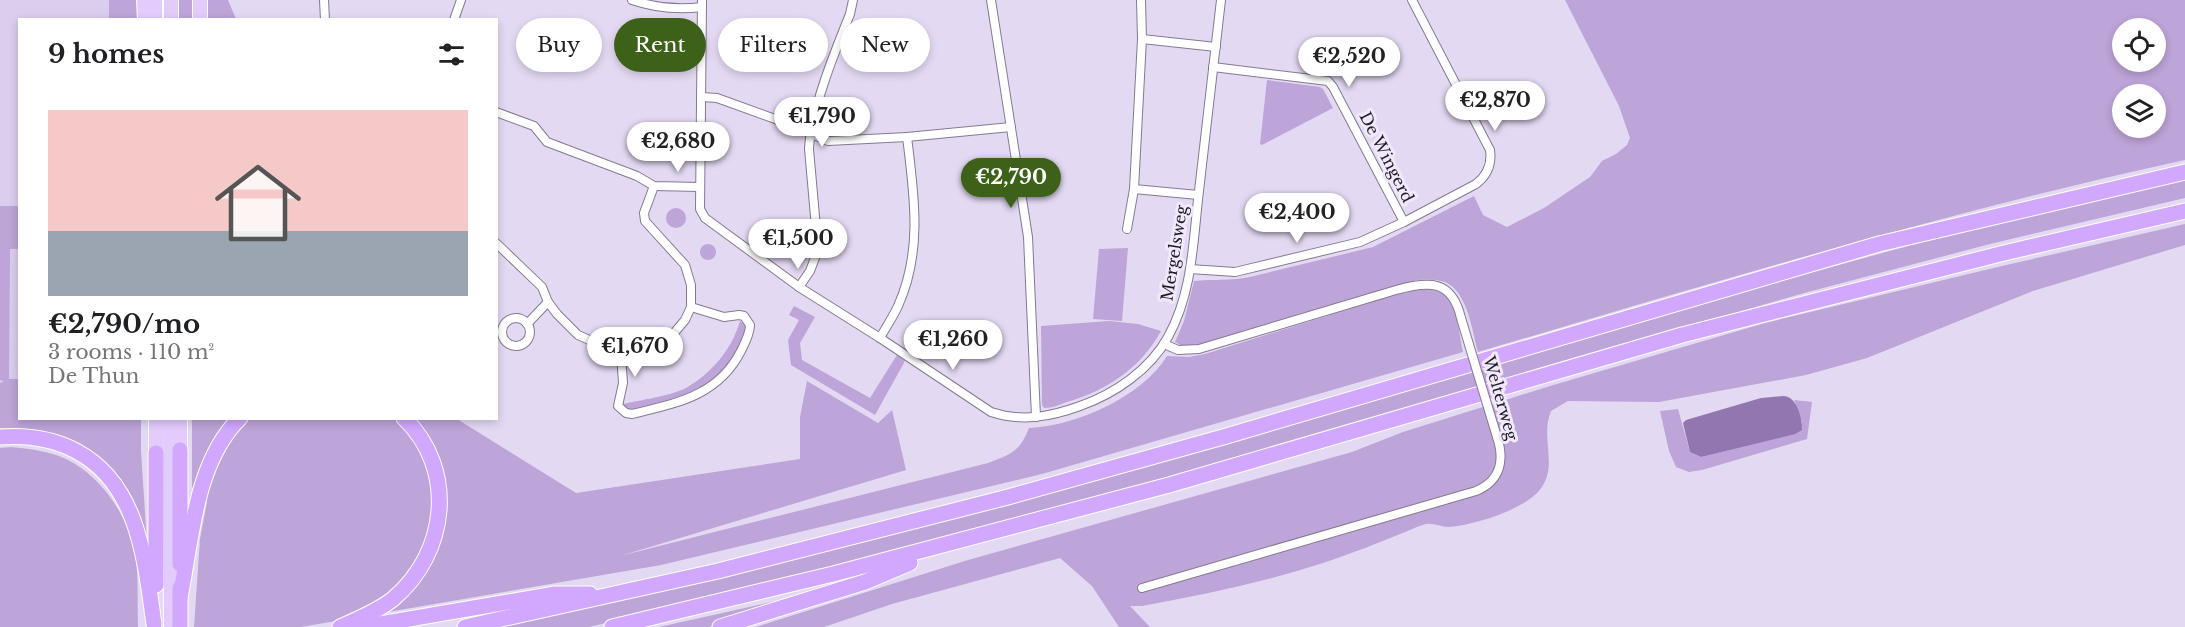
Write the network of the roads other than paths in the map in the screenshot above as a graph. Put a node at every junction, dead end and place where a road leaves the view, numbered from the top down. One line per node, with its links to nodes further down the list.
1 (144, 0): 14 (main road)
2 (155, 0): 15 (main road)
3 (171, 0): 16 (main road)
4 (200, 0): 17 (main road)
5 (324, 0): 18 (street)
6 (461, 0): 19 (street)
7 (632, 0): 13 (street)
8 (853, 0): 26 (street)
9 (991, 0): 25 (street)
10 (1141, 0): 20 (street)
11 (1221, 0): 21 (street, Mergelsweg)
12 (1412, 0): 34 (street)
13 (702, 4): 23 (street)
14 (145, 18)
15 (155, 18)
16 (171, 18)
17 (200, 18)
18 (324, 18)
19 (455, 18)
20 (1142, 39): 21 (street); 31 (street)
21 (1216, 47): 22 (street, Mergelsweg)
22 (1213, 67): 32 (street, Mergelsweg); 34 (street, De Wingerd)
23 (702, 97): 26 (street); 30 (street)
24 (498, 113): 29 (street)
25 (1011, 127): 27 (street); 45 (street)
26 (810, 132): 27 (street); 38 (street)
27 (907, 137): 42 (street)
28 (2185, 172): 56 (highway)
29 (654, 186): 30 (street); 40 (street)
30 (700, 187): 38 (street, Mergelsweg)
31 (1134, 189): 32 (street, Mergelsweg); 35 (street)
32 (1198, 195): 37 (street, Mergelsweg)
33 (2185, 211): 54 (highway)
34 (1404, 222): 37 (street)
35 (1127, 229)
36 (498, 245): 39 (street)
37 (1190, 270): 43 (street, Mergelsweg)
38 (799, 287): 42 (street, Mergelsweg)
39 (548, 302): 41 (street); 44 (street)
40 (692, 307): 44 (street); 44 (street)
41 (527, 324)
42 (880, 338): 45 (street, Mergelsweg)
43 (1164, 344): 45 (street, Mergelsweg); 55 (street, Welterweg, bridge)
44 (621, 354)
45 (1036, 417)
46 (156, 420): 53 (main road)
47 (170, 420): 59 (main road)
48 (180, 420): 52 (main road)
49 (238, 420): 57 (highway)
50 (406, 420): 61 (highway)
51 (0, 437): 58 (highway)
52 (180, 450): 57 (highway)
53 (156, 453): 58 (highway)
54 (962, 541): 64 (highway); 65 (highway)
55 (1142, 588)
56 (623, 593): 62 (highway); 63 (highway)
57 (180, 597): 60 (highway)
58 (154, 625)
59 (171, 627)
60 (180, 627)
61 (340, 627)
62 (363, 627)
63 (465, 627)
64 (612, 627)
65 (720, 627)

